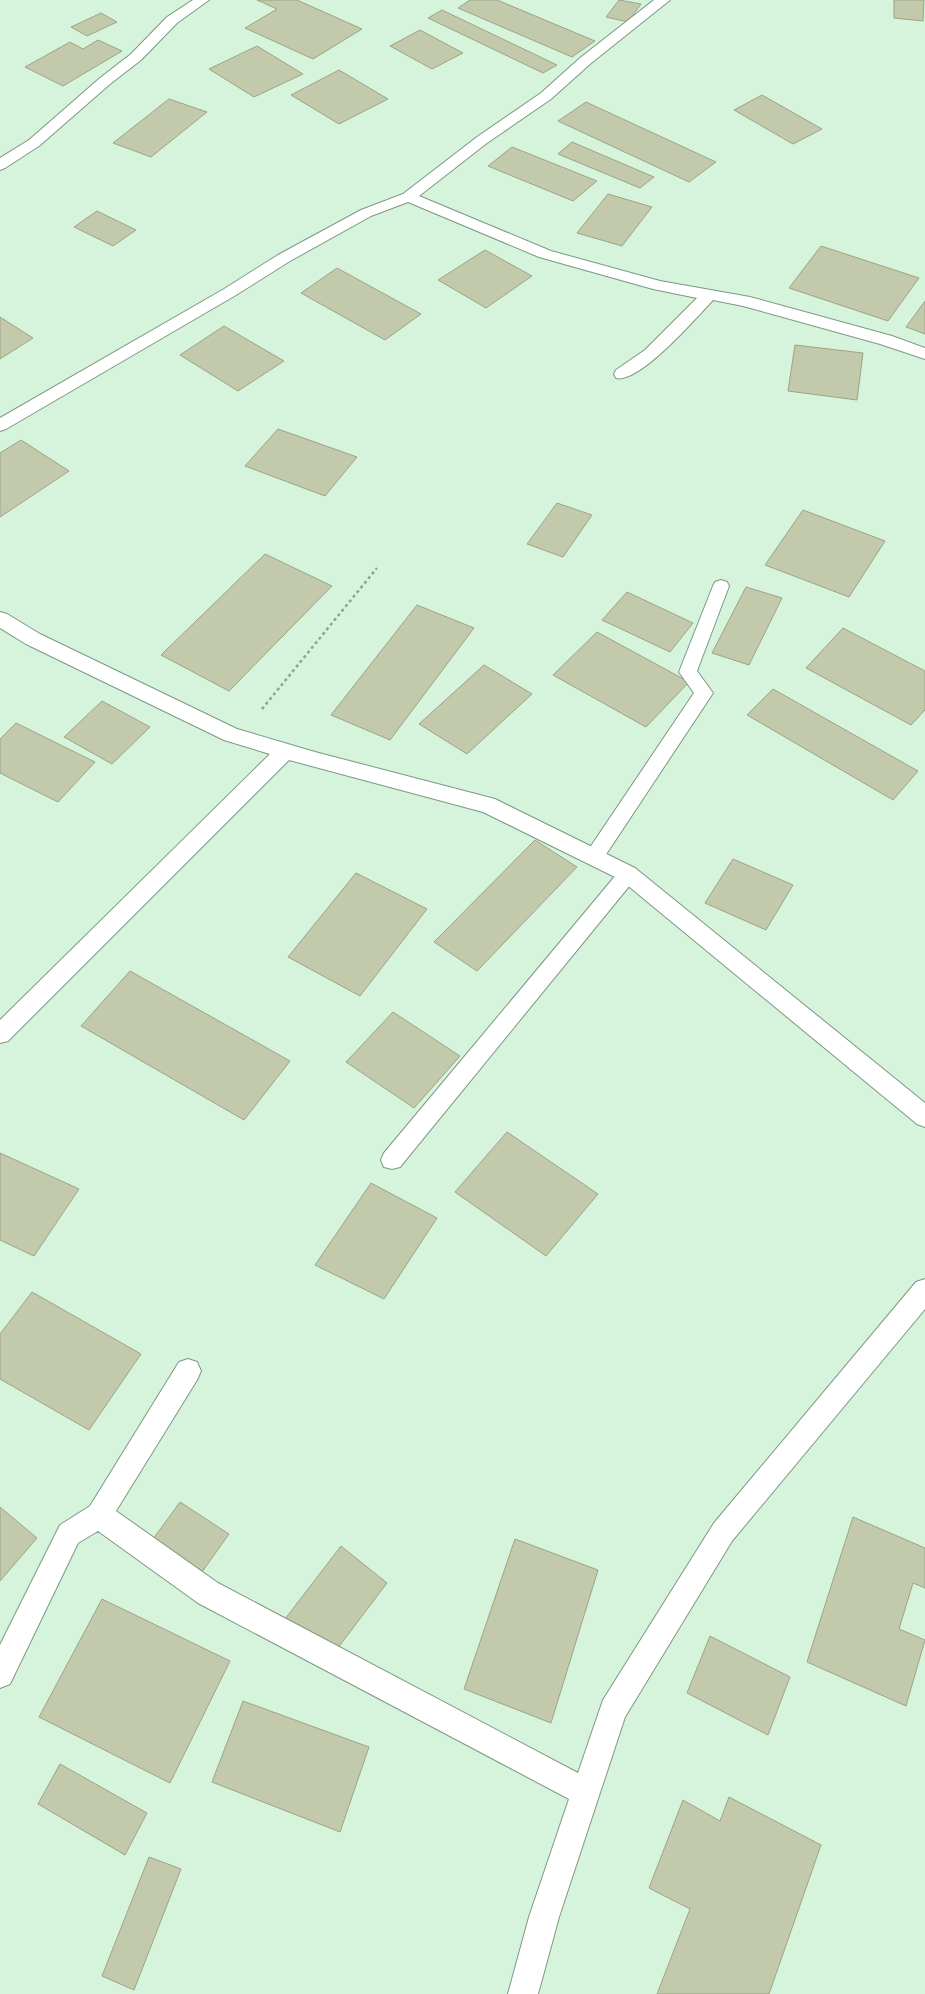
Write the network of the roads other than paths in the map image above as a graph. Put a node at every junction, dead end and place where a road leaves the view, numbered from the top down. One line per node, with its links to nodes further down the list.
1 (202, 0): 3 (street)
2 (662, 0): 4 (street)
3 (0, 166)
4 (408, 197): 5 (street); 8 (street)
5 (709, 295): 6 (street); 7 (street)
6 (925, 354)
7 (622, 374)
8 (0, 425)
9 (721, 586): 12 (lane)
10 (0, 619): 11 (street)
11 (286, 751): 12 (street); 14 (street)
12 (594, 857): 13 (street)
13 (628, 874): 15 (street); 16 (lane)
14 (0, 1034)
15 (925, 1117)
16 (392, 1160)
17 (925, 1290): 21 (street)
18 (188, 1371): 19 (street)
19 (98, 1515): 20 (street); 21 (street)
20 (0, 1674)
21 (585, 1792): 22 (street)
22 (523, 1994)

